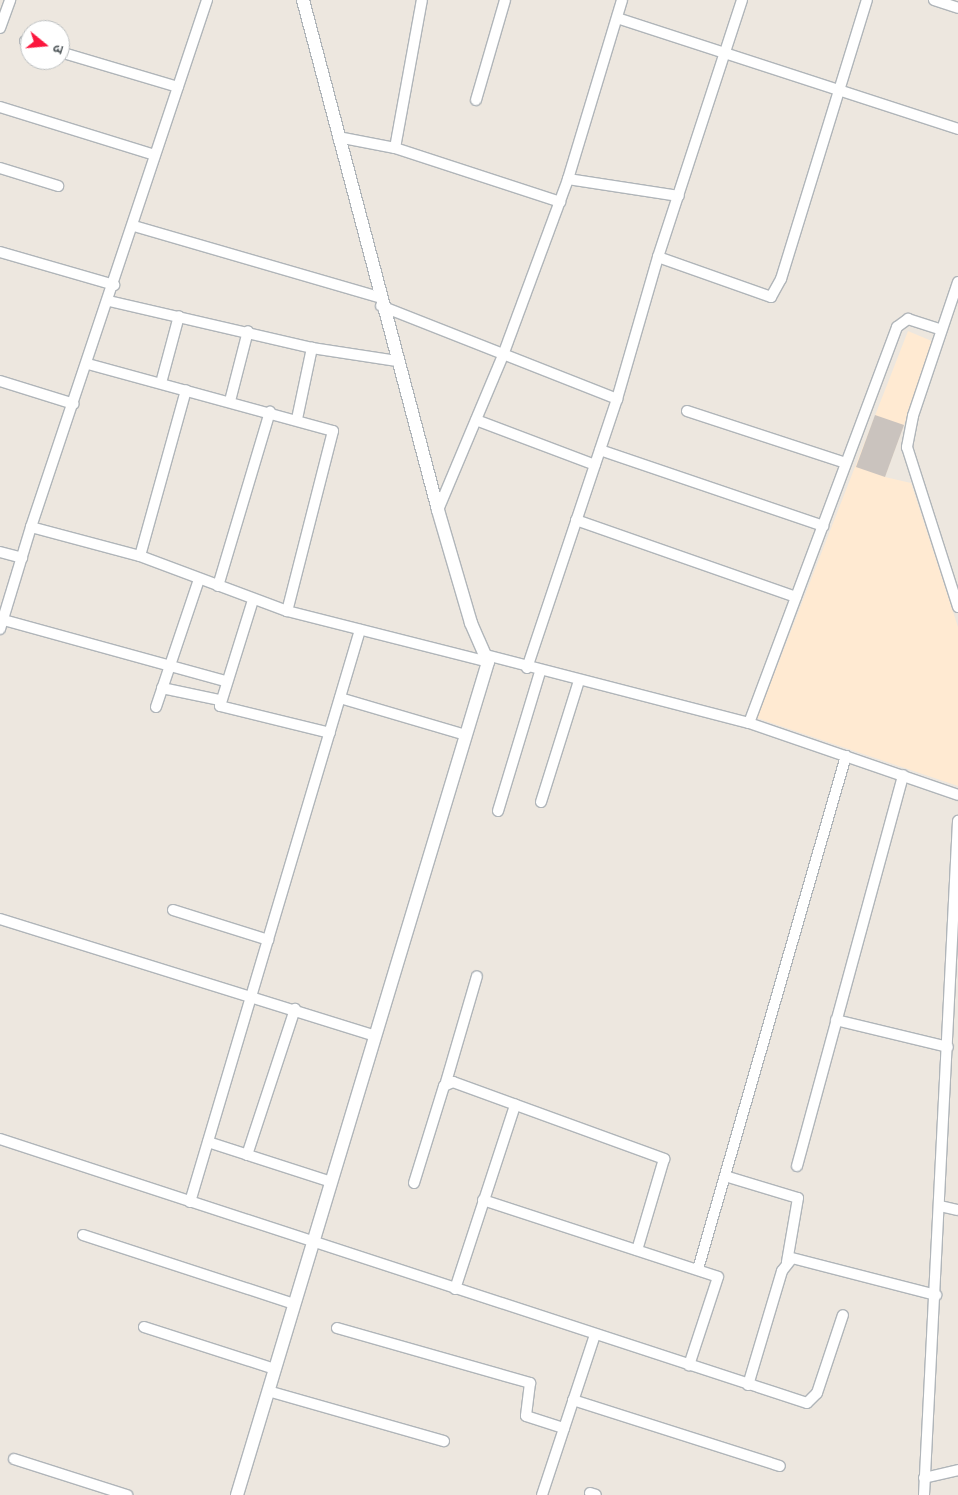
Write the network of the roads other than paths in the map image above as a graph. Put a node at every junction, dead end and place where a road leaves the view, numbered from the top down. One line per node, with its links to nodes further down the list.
1 (10, 0): 12 (street)
2 (207, 0): 15 (street)
3 (302, 0): 20 (street)
4 (422, 0): 21 (street)
5 (505, 0): 17 (street)
6 (622, 0): 11 (street)
7 (742, 0): 13 (street)
8 (867, 0): 16 (street)
9 (934, 0): 10 (street)
10 (958, 8)
11 (617, 18): 13 (street); 24 (street)
12 (0, 28)
13 (727, 54): 16 (street); 26 (street)
14 (70, 55): 15 (street)
15 (178, 87): 22 (street)
16 (841, 88): 19 (street); 30 (street)
17 (476, 100)
18 (0, 107): 22 (street)
19 (958, 129)
20 (338, 137): 21 (street); 34 (street)
21 (395, 148): 27 (street)
22 (155, 155): 28 (street)
23 (0, 168): 25 (street)
24 (568, 179): 26 (street); 27 (street)
25 (58, 186)
26 (679, 196): 30 (street)
27 (560, 202): 39 (street)
28 (134, 226): 32 (street); 34 (street)
29 (0, 252): 32 (street)
30 (658, 257): 45 (street)
31 (958, 282): 36 (street)
32 (114, 286): 33 (street)
33 (109, 301): 35 (street); 41 (street)
34 (380, 301): 39 (street); 40 (street)
35 (179, 316): 37 (street); 42 (street)
36 (941, 330): 53 (street); 66 (street)
37 (248, 331): 38 (street); 46 (street)
38 (312, 348): 40 (street); 50 (street)
39 (504, 355): 45 (street); 51 (street)
40 (397, 361): 55 (street)
41 (88, 364): 42 (street); 47 (street)
42 (161, 383): 44 (street)
43 (1, 384): 47 (street)
44 (186, 390): 46 (street); 60 (street)
45 (617, 399): 52 (street)
46 (230, 402): 49 (street)
47 (74, 404): 58 (street)
48 (687, 411): 53 (street)
49 (270, 412): 50 (street); 63 (street)
50 (297, 419): 67 (street)
51 (476, 420): 54 (street); 55 (street)
52 (600, 450): 54 (street); 57 (street)
53 (846, 463): 57 (street)
54 (595, 465): 56 (street)
55 (438, 510): 70 (street)
56 (576, 520): 64 (street); 72 (street)
57 (822, 526): 64 (street)
58 (31, 527): 60 (street); 61 (street)
59 (0, 552): 61 (street)
60 (140, 556): 62 (street)
61 (22, 558): 68 (street)
62 (199, 579): 63 (street); 71 (street)
63 (218, 586): 65 (street)
64 (796, 597): 80 (street)
65 (253, 600): 67 (street); 74 (street)
66 (958, 606)
67 (287, 611): 69 (street)
68 (1, 622): 71 (street)
69 (360, 630): 70 (street); 77 (street)
70 (487, 659): 72 (street); 82 (street)
71 (170, 665): 74 (street); 76 (street)
72 (527, 668): 73 (street)
73 (540, 672): 75 (street); 87 (street)
74 (225, 681): 78 (street)
75 (579, 681): 80 (street); 86 (street)
76 (162, 688): 78 (street); 79 (street)
77 (340, 698): 81 (street); 82 (street)
78 (219, 700): 81 (street)
79 (156, 707)
80 (749, 723): 83 (street)
81 (330, 734): 91 (street)
82 (466, 735): 97 (street)
83 (846, 756): 84 (street); 105 (street)
84 (903, 775): 85 (street); 95 (street)
85 (958, 795)
86 (541, 802)
87 (498, 811)
88 (958, 821): 96 (street)
89 (173, 910): 91 (street)
90 (0, 919): 93 (street)
91 (268, 940): 93 (street)
92 (477, 976): 99 (street)
93 (252, 994): 94 (street); 102 (street)
94 (295, 1009): 97 (street); 103 (street)
95 (836, 1020): 98 (street); 104 (street)
96 (953, 1026): 98 (street)
97 (375, 1036): 106 (street)
98 (948, 1047): 110 (street)
99 (446, 1082): 100 (street); 107 (street)
100 (515, 1105): 108 (street); 114 (street)
101 (0, 1139): 109 (street)
102 (208, 1142): 103 (street); 109 (street)
103 (247, 1155): 106 (street)
104 (797, 1166)
105 (725, 1176): 115 (street); 116 (street)
106 (331, 1182): 113 (street)
107 (414, 1183)
108 (483, 1200): 114 (street); 117 (street)
109 (190, 1202): 113 (street)
110 (940, 1206): 111 (street); 118 (street)
111 (958, 1210)
112 (83, 1234): 119 (street)
113 (313, 1242): 117 (street); 119 (street)
114 (637, 1250): 116 (street)
115 (787, 1262): 118 (street); 126 (street)
116 (698, 1270): 124 (street)
117 (455, 1289): 123 (street)
118 (936, 1295): 134 (street)
119 (294, 1304): 125 (street)
120 (843, 1315): 126 (street)
121 (144, 1327): 125 (street)
122 (337, 1328): 129 (street)
123 (595, 1335): 124 (street); 128 (street)
124 (689, 1365): 126 (street)
125 (275, 1369): 127 (street)
126 (748, 1385)
127 (268, 1391): 130 (street); 136 (street)
128 (573, 1400): 129 (street); 132 (street)
129 (564, 1428): 137 (street)
130 (444, 1441)
131 (14, 1459): 135 (street)
132 (780, 1466)
133 (958, 1470): 134 (street)
134 (924, 1478): 138 (street)
135 (128, 1495)
136 (237, 1495)
137 (542, 1495)
138 (924, 1495)

